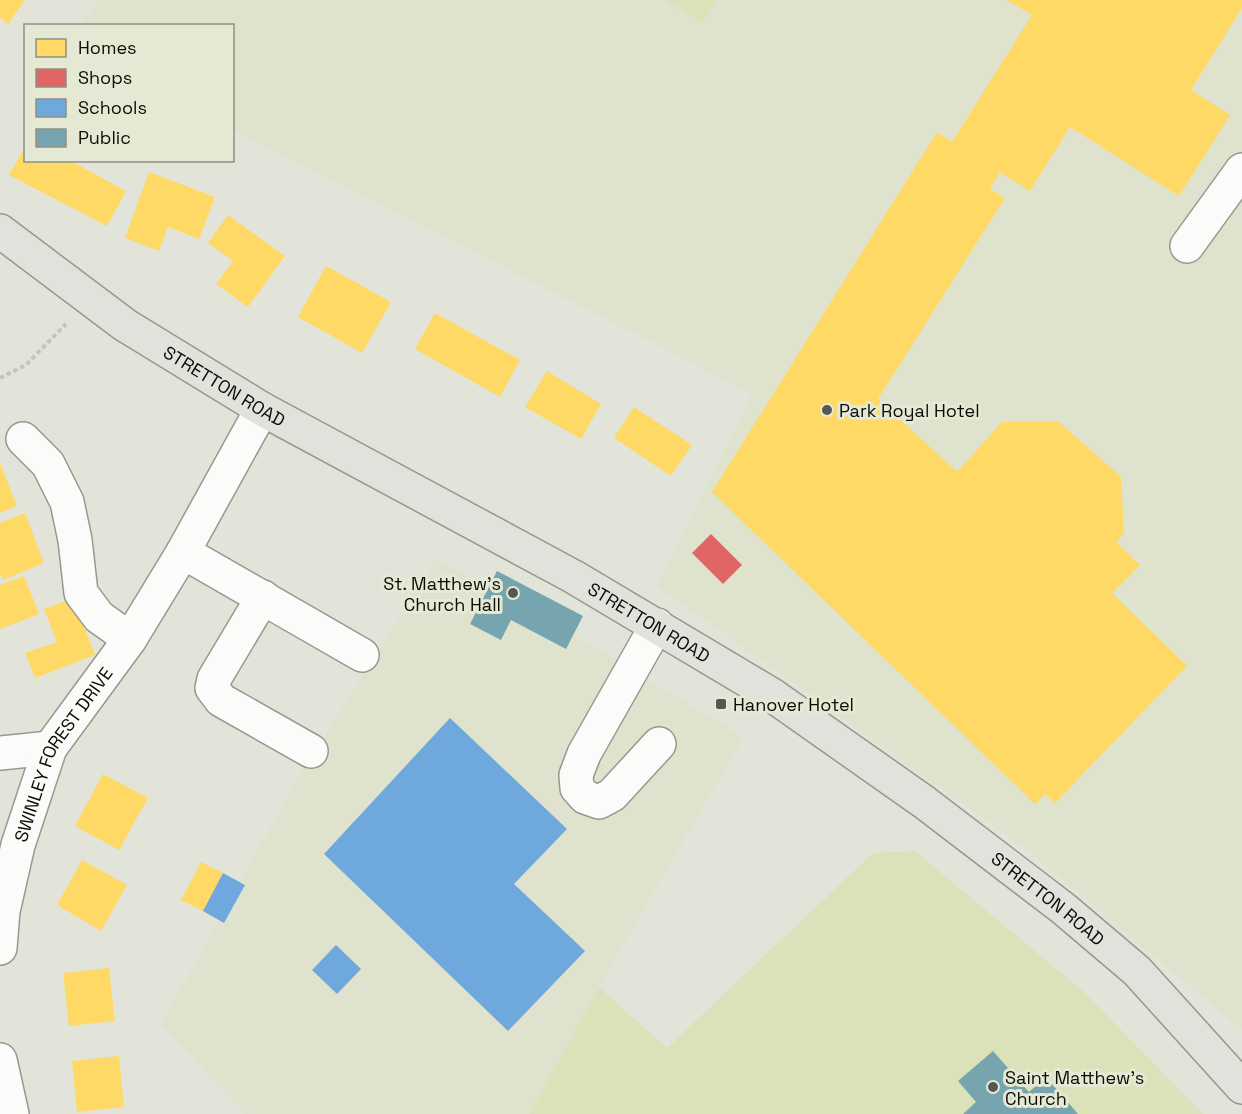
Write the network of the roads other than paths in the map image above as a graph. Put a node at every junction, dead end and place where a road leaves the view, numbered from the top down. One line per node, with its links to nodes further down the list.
1 (1242, 170): 3 (street)
2 (0, 231): 4 (main road, STRETTON ROAD)
3 (1187, 246)
4 (262, 409): 6 (street, SWINLEY FOREST DRIVE); 8 (main road, STRETTON ROAD)
5 (23, 439): 9 (street)
6 (183, 552): 7 (street); 9 (street, SWINLEY FOREST DRIVE)
7 (264, 597): 10 (street); 13 (street)
8 (657, 625): 11 (street); 17 (main road, STRETTON ROAD)
9 (130, 639): 12 (street, SWINLEY FOREST DRIVE)
10 (362, 655)
11 (659, 744)
12 (50, 748): 14 (street); 15 (street, SWINLEY FOREST DRIVE)
13 (311, 751)
14 (0, 753)
15 (0, 948)
16 (0, 1060): 18 (street)
17 (1242, 1087)
18 (12, 1114)

